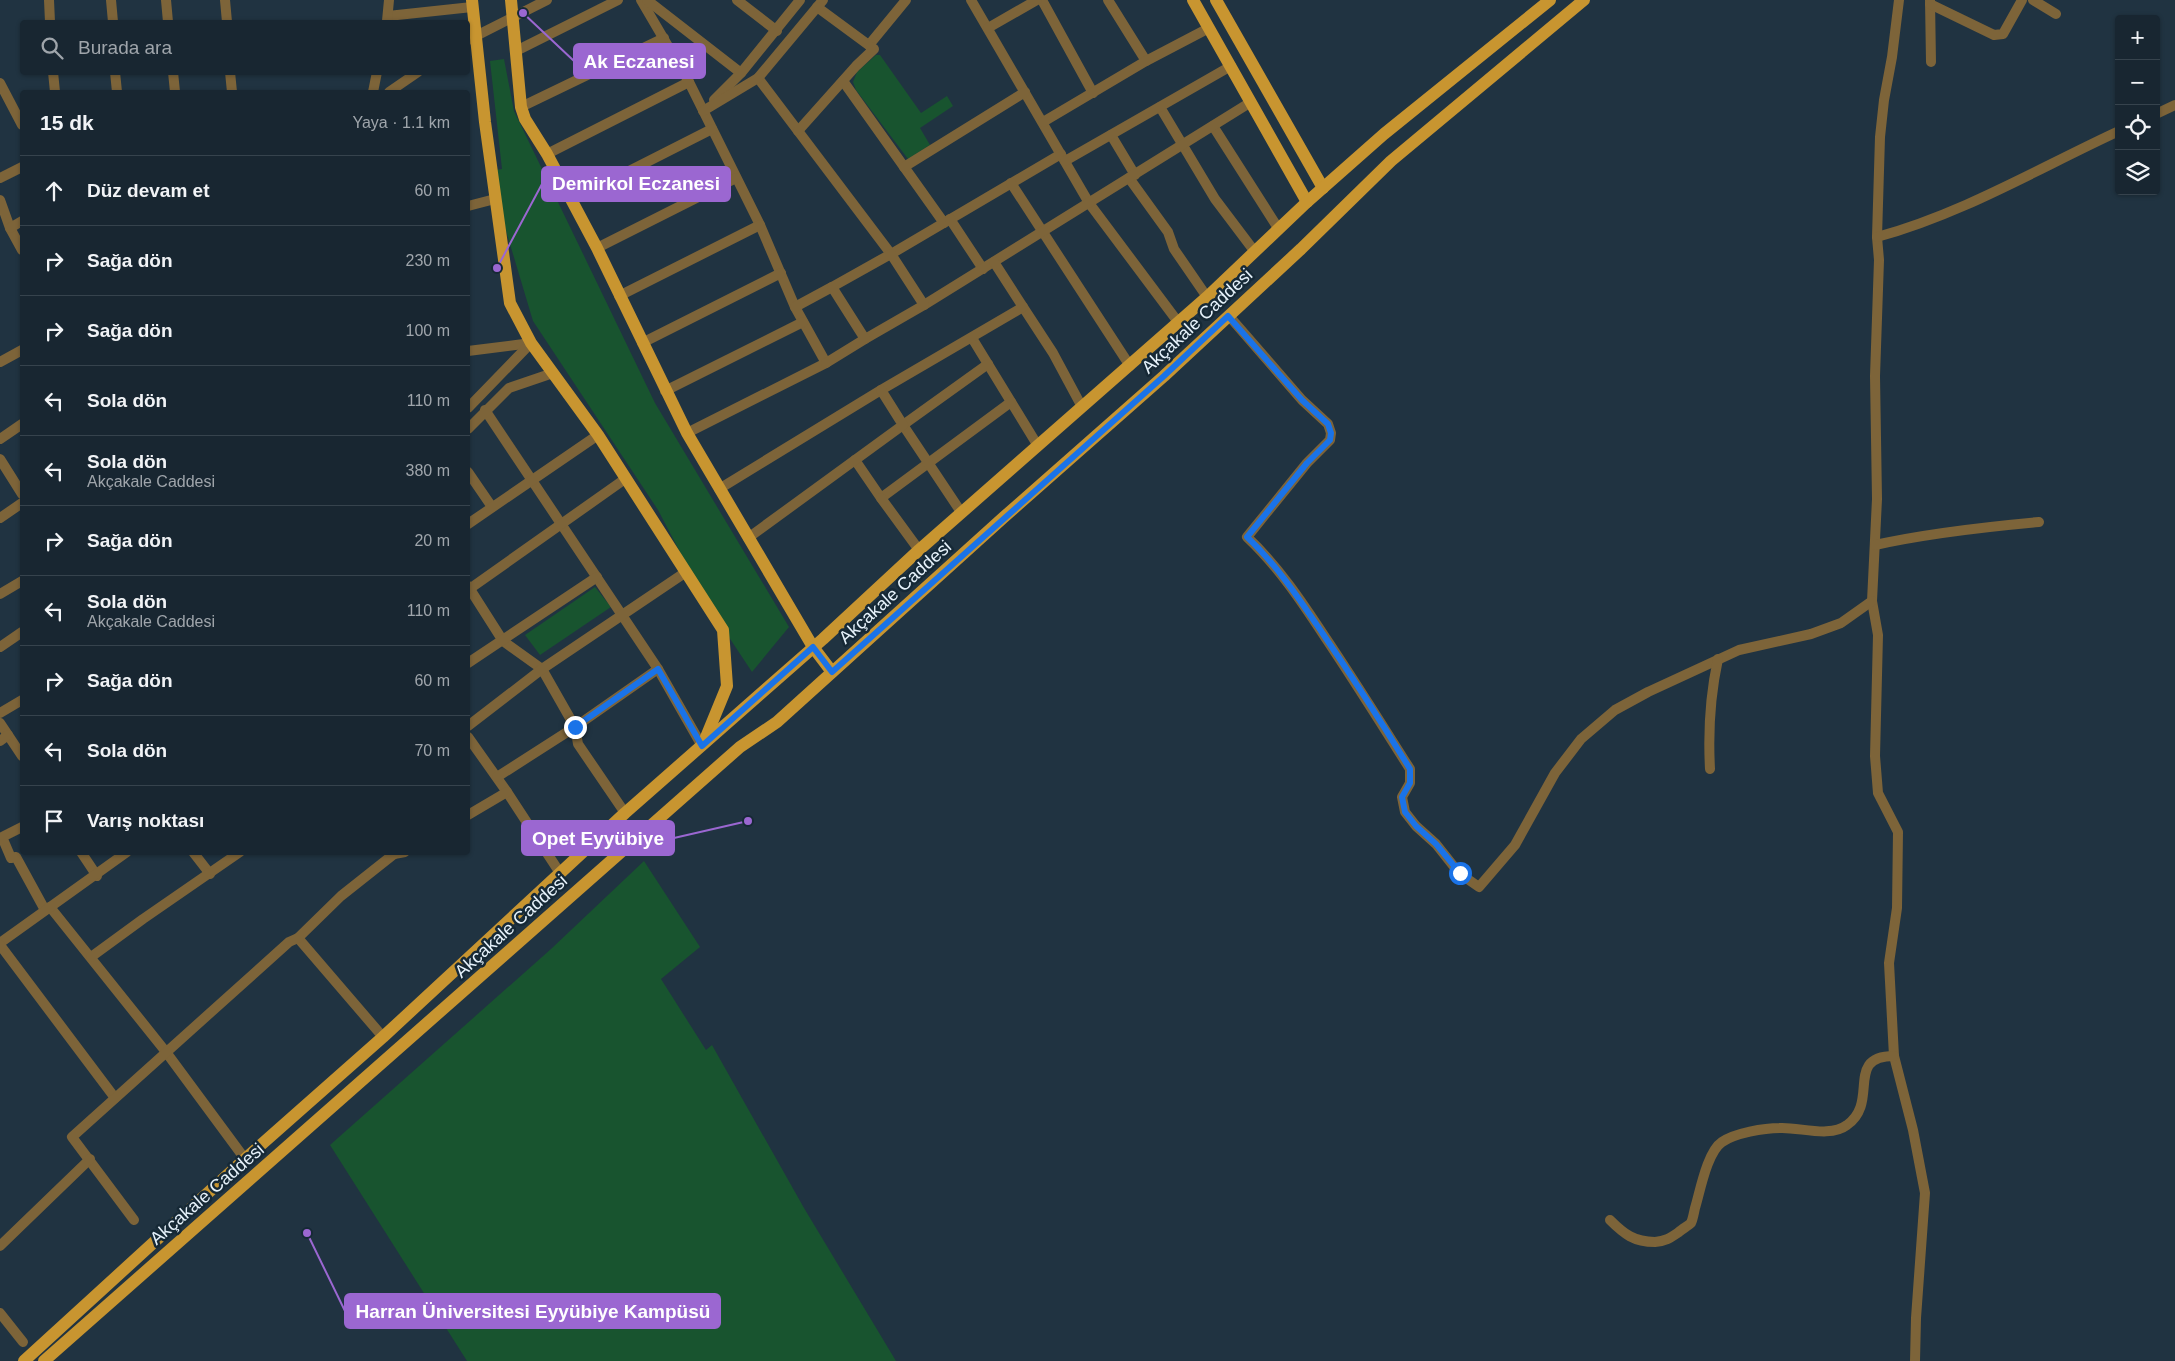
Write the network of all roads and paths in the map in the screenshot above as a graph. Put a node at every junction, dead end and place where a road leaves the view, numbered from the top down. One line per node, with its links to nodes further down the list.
1 (49, 0): 31 (street)
2 (111, 0): 32 (street)
3 (166, 0): 33 (street)
4 (225, 0): 34 (street)
5 (389, 0): 30 (street)
6 (511, 0): 29 (main road)
7 (547, 0): 29 (street)
8 (618, 0): 41 (street)
9 (641, 0): 39 (street)
10 (648, 0): 45 (street)
11 (737, 0): 37 (street)
12 (800, 0): 37 (street)
13 (906, 0): 40 (street)
14 (971, 0): 35 (street)
15 (1037, 0): 35 (street)
16 (1042, 0): 63 (street)
17 (1108, 0): 42 (street)
18 (1194, 0): 36 (main road)
19 (1216, 0): 86 (main road)
20 (1550, 0): 86 (main road, Akçakale Caddesi)
21 (1584, 0): 113 (main road, Akçakale Caddesi)
22 (1899, 0): 99 (street)
23 (2022, 0): 25 (street)
24 (2033, 0): 28 (street)
25 (1930, 2): 43 (street)
26 (472, 3): 30 (street); 38 (main road)
27 (820, 4): 40 (street); 52 (street)
28 (2056, 14)
29 (511, 18): 38 (street); 41 (main road)
30 (387, 19)
31 (50, 20)
32 (113, 20)
33 (168, 20)
34 (227, 20)
35 (988, 28): 62 (street)
36 (1209, 28): 42 (street); 44 (main road)
37 (777, 31): 45 (street)
38 (472, 38): 87 (main road)
39 (664, 38): 54 (street); 67 (street)
40 (869, 44): 53 (street)
41 (516, 51): 67 (main road)
42 (1146, 61): 63 (street)
43 (1931, 62)
44 (1231, 66): 64 (main road); 68 (street)
45 (741, 73): 69 (street)
46 (53, 75): 56 (street)
47 (116, 75): 57 (street)
48 (173, 75): 58 (street)
49 (230, 75): 59 (street)
50 (376, 75): 60 (street)
51 (414, 75): 61 (street)
52 (758, 78): 69 (street); 74 (street)
53 (843, 81): 74 (street); 80 (street)
54 (689, 82): 69 (street); 78 (street)
55 (0, 83): 66 (street)
56 (55, 90)
57 (117, 90)
58 (175, 90)
59 (232, 90)
60 (373, 90)
61 (395, 90)
62 (1025, 92): 71 (street); 80 (street)
63 (1093, 93): 71 (street)
64 (1250, 102): 72 (street); 90 (main road)
65 (2175, 105): 70 (street)
66 (18, 107)
67 (521, 107): 78 (main road)
68 (1160, 107): 76 (street); 77 (street)
69 (703, 111): 73 (street)
70 (2160, 112)
71 (1044, 122): 79 (street)
72 (1213, 126): 77 (street); 97 (street)
73 (712, 130): 84 (street); 89 (street)
74 (798, 131): 103 (street)
75 (2115, 133): 99 (street)
76 (1111, 135): 79 (street); 82 (street)
77 (1181, 146): 82 (street); 102 (street)
78 (547, 154): 89 (main road)
79 (1063, 158): 85 (street); 91 (street)
80 (904, 167): 93 (street)
81 (20, 168): 83 (street)
82 (1132, 176): 91 (street); 109 (street)
83 (0, 178)
84 (736, 178): 95 (street); 101 (street)
85 (1011, 183): 93 (street); 98 (street)
86 (1323, 188): 90 (main road, Akçakale Caddesi)
87 (495, 199): 92 (street); 118 (main road)
88 (0, 200): 96 (street)
89 (572, 200): 101 (main road)
90 (1307, 202): 97 (main road, Akçakale Caddesi)
91 (1089, 203): 98 (street); 115 (street)
92 (470, 205)
93 (947, 221): 103 (street); 105 (street)
94 (20, 222): 96 (street)
95 (760, 225): 106 (street); 108 (street)
96 (10, 228): 100 (street)
97 (1278, 228): 102 (main road, Akçakale Caddesi)
98 (1042, 233): 104 (street); 125 (street)
99 (1877, 237): 157 (street)
100 (20, 246)
101 (597, 248): 108 (main road)
102 (1255, 252): 109 (main road, Akçakale Caddesi)
103 (891, 254): 107 (street); 110 (street)
104 (994, 262): 105 (street); 112 (street)
105 (983, 269): 110 (street)
106 (781, 273): 111 (street); 119 (street)
107 (832, 287): 111 (street); 117 (street)
108 (619, 296): 119 (main road)
109 (1207, 297): 115 (main road, Akçakale Caddesi)
110 (924, 305): 117 (street)
111 (795, 307): 114 (street)
112 (1023, 307): 116 (street); 131 (street)
113 (1228, 316): 171 (street); 175 (main road, Akçakale Caddesi)
114 (803, 322): 123 (street); 128 (street)
115 (1178, 322): 125 (main road, Akçakale Caddesi)
116 (972, 338): 124 (street); 127 (street)
117 (865, 339): 123 (street)
118 (531, 343): 121 (street); 126 (main road); 130 (street)
119 (642, 343): 128 (main road)
120 (20, 351): 122 (street)
121 (470, 351)
122 (0, 362)
123 (826, 363): 136 (street)
124 (988, 364): 129 (street); 135 (street)
125 (1130, 366): 131 (main road, Akçakale Caddesi)
126 (553, 373): 132 (street); 137 (main road)
127 (882, 390): 135 (street); 146 (street)
128 (665, 391): 136 (main road)
129 (1011, 402): 139 (street); 142 (street)
130 (470, 406)
131 (1082, 406): 139 (main road, Akçakale Caddesi)
132 (485, 410): 133 (street); 144 (street)
133 (470, 424)
134 (20, 425): 138 (street)
135 (904, 425): 141 (street); 142 (street)
136 (687, 434): 146 (main road)
137 (598, 435): 144 (street); 145 (main road)
138 (0, 438)
139 (1038, 446): 151 (main road, Akçakale Caddesi)
140 (0, 458): 147 (street)
141 (855, 460): 148 (street); 156 (street)
142 (929, 463): 148 (street); 151 (street)
143 (470, 475): 150 (street)
144 (531, 479): 150 (street); 155 (street)
145 (625, 479): 155 (street); 159 (main road)
146 (719, 489): 156 (main road)
147 (20, 491)
148 (881, 498): 158 (street)
149 (20, 504): 152 (street)
150 (492, 507): 154 (street)
151 (962, 512): 158 (main road, Akçakale Caddesi)
152 (0, 518)
153 (2039, 522): 157 (street)
154 (470, 523)
155 (560, 523): 160 (street); 162 (street)
156 (748, 538): 170 (main road)
157 (1875, 544): 165 (street)
158 (919, 550): 170 (main road, Akçakale Caddesi)
159 (686, 572): 166 (street); 182 (main road)
160 (597, 577): 166 (street); 168 (street)
161 (20, 582): 164 (street)
162 (470, 587)
163 (470, 591): 168 (street)
164 (0, 594)
165 (1872, 601): 171 (street); 206 (street)
166 (621, 616): 173 (street); 174 (street)
167 (20, 633): 169 (street)
168 (503, 641): 172 (street); 174 (street)
169 (0, 647)
170 (813, 647): 175 (main road); 182 (main road, Akçakale Caddesi)
171 (1718, 659): 185 (street)
172 (470, 662)
173 (658, 669): 180 (street); 182 (street)
174 (542, 670): 179 (street); 180 (street)
175 (832, 672): 216 (main road, Akçakale Caddesi)
176 (20, 701): 177 (street)
177 (0, 713)
178 (0, 723): 181 (street)
179 (470, 724)
180 (575, 727): 186 (street); 188 (street)
181 (4, 738): 184 (street)
182 (702, 746): 188 (main road, Akçakale Caddesi)
183 (472, 751): 186 (street)
184 (20, 754)
185 (1710, 769)
186 (497, 778): 187 (street)
187 (507, 792): 189 (street); 197 (street)
188 (626, 813): 197 (main road, Akçakale Caddesi)
189 (470, 814)
190 (20, 828): 191 (street)
191 (1, 837): 200 (street)
192 (83, 855): 199 (street)
193 (123, 855): 199 (street)
194 (195, 855): 198 (street)
195 (236, 855): 198 (street)
196 (392, 855): 201 (street)
197 (560, 873): 204 (main road, Akçakale Caddesi)
198 (210, 874): 203 (street)
199 (97, 876): 200 (street)
200 (48, 908): 202 (street); 203 (street)
201 (298, 938): 204 (street); 205 (street)
202 (0, 944): 207 (street)
203 (91, 957): 205 (street)
204 (383, 1037): 208 (main road, Akçakale Caddesi)
205 (166, 1052): 207 (street); 208 (street)
206 (1894, 1056): 211 (street); 217 (street)
207 (116, 1098): 209 (street)
208 (245, 1159): 215 (main road, Akçakale Caddesi)
209 (90, 1160): 210 (street); 212 (street)
210 (134, 1220)
211 (1610, 1220)
212 (2, 1241)
213 (0, 1313): 214 (street)
214 (22, 1342)
215 (24, 1361)
216 (44, 1361)
217 (1915, 1361)

